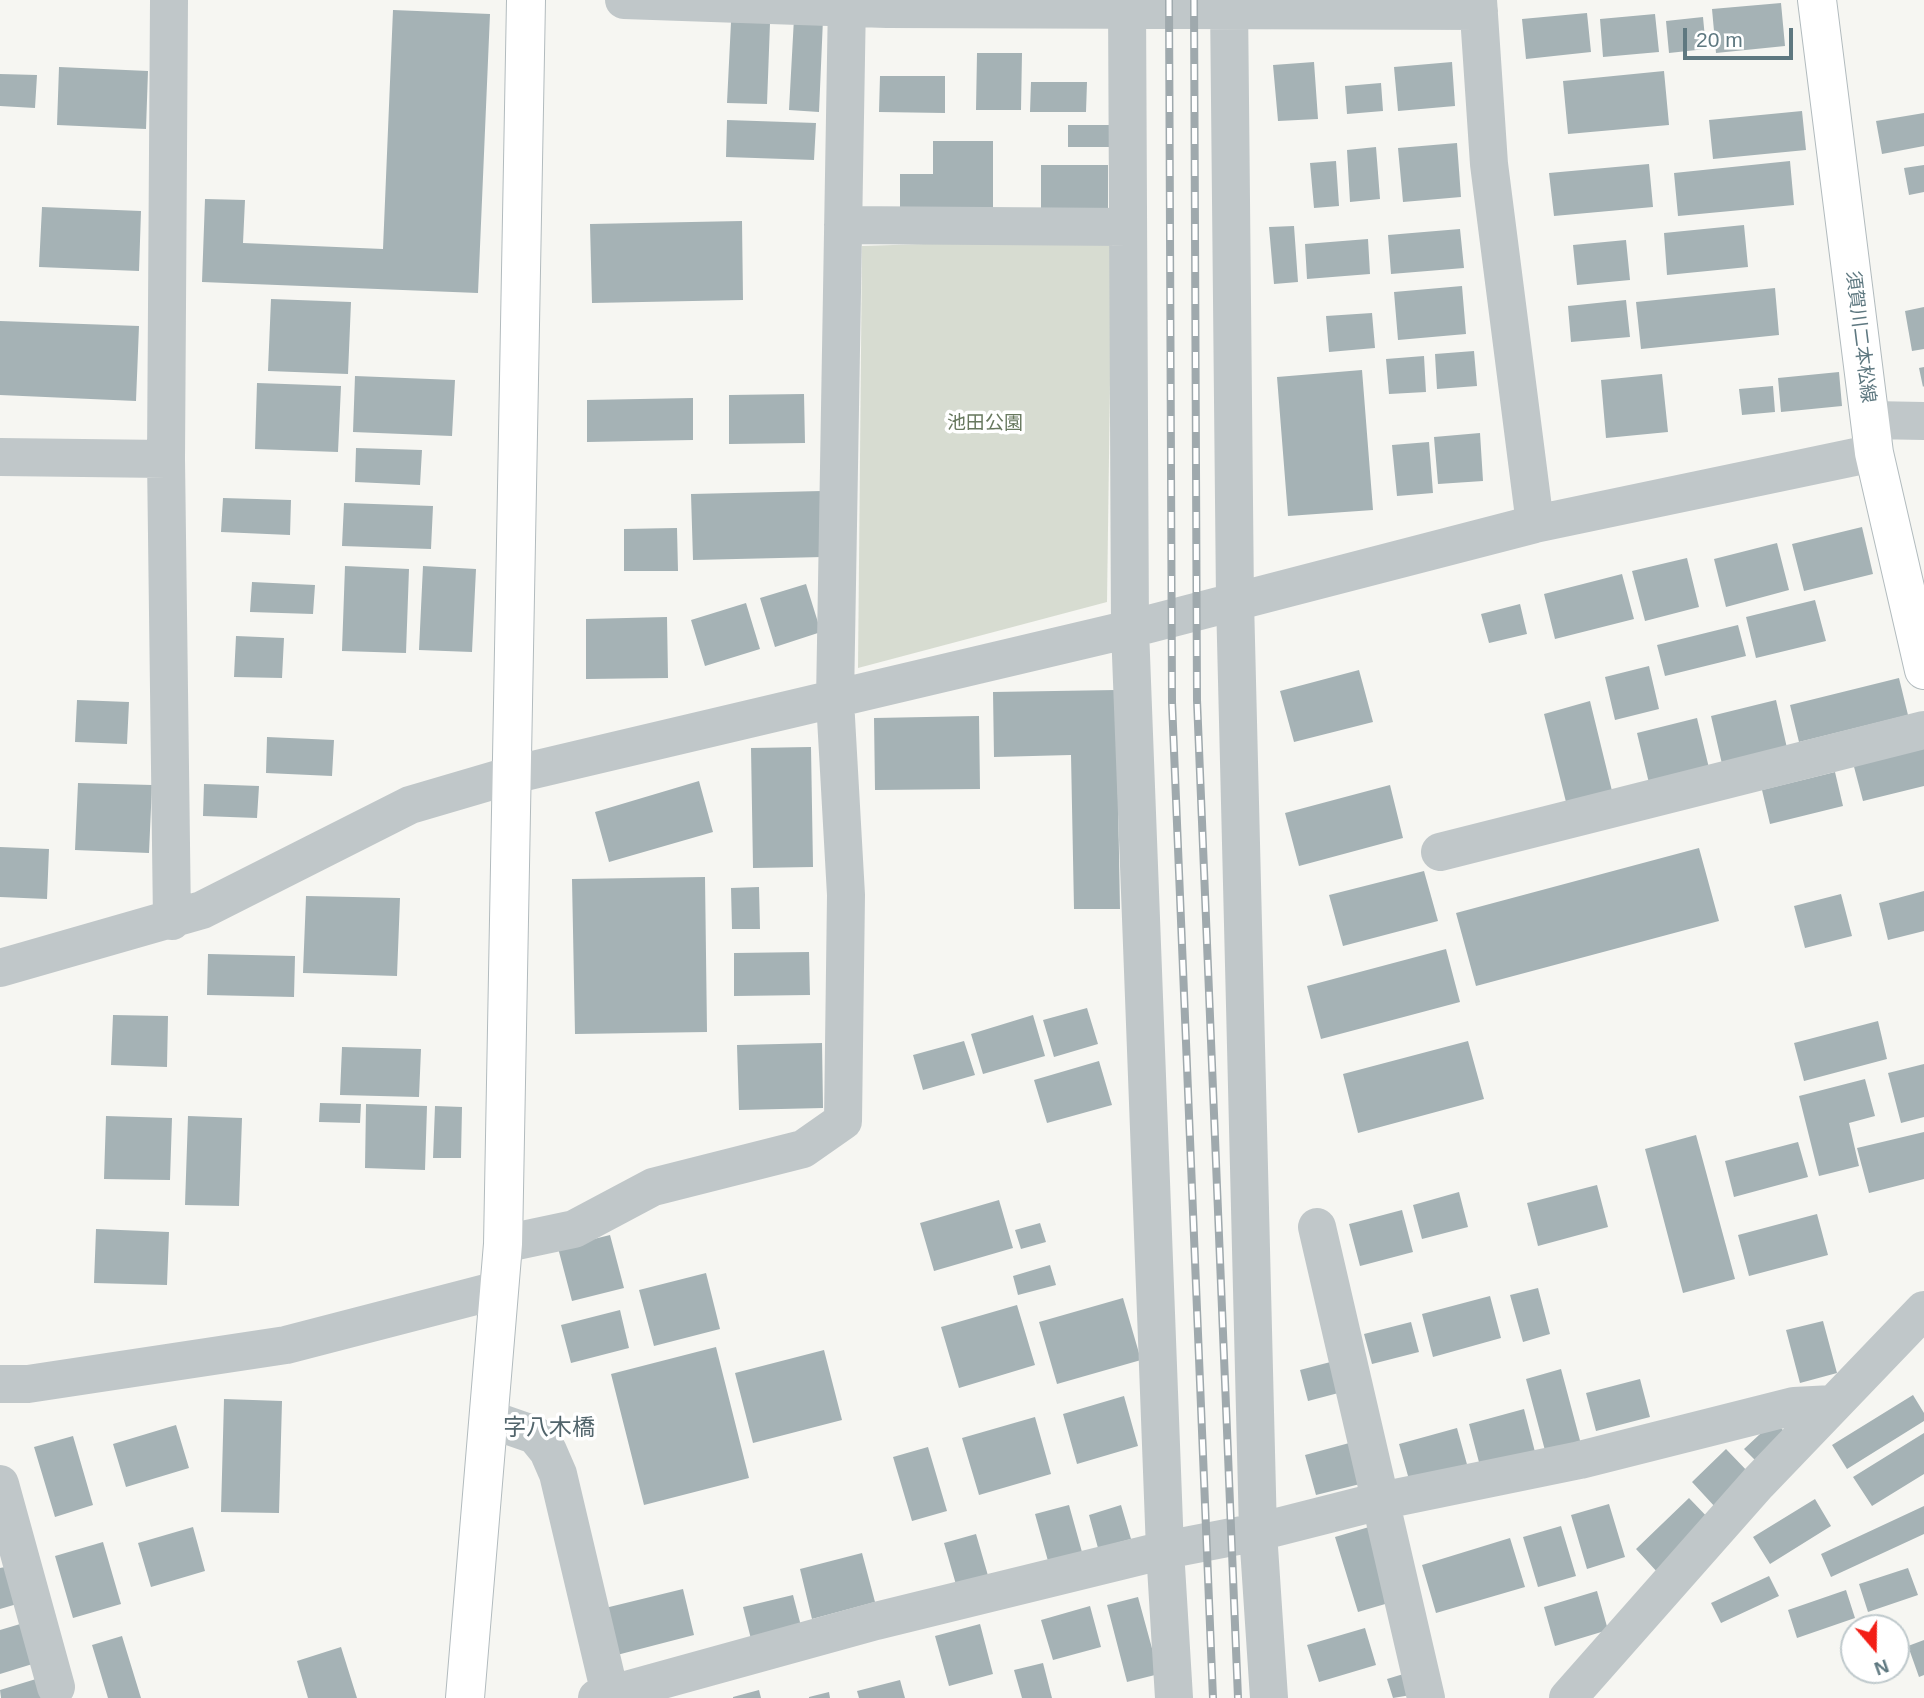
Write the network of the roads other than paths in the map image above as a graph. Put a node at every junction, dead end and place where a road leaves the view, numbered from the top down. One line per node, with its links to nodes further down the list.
1 (169, 0): 14 (street)
2 (526, 0): 21 (street)
3 (624, 0): 5 (street)
4 (1817, 0): 12 (street, 須賀川二本松線)
5 (847, 4): 6 (street); 9 (street)
6 (1127, 6): 7 (street); 10 (street)
7 (1229, 6): 8 (street); 16 (street)
8 (1478, 6): 15 (street)
9 (843, 225): 10 (street); 19 (street)
10 (1128, 227): 17 (street)
11 (1924, 421): 12 (street)
12 (1872, 437): 15 (street); 18 (street, 須賀川二本松線)
13 (0, 457): 14 (street)
14 (166, 459): 23 (street)
15 (1535, 524): 16 (street)
16 (1235, 600): 17 (street); 34 (street)
17 (1130, 629): 19 (street); 35 (street)
18 (1924, 670)
19 (835, 700): 21 (street); 26 (street)
20 (1924, 730): 22 (street)
21 (512, 775): 23 (street); 26 (street)
22 (1440, 852)
23 (172, 921): 24 (street)
24 (0, 968)
25 (1317, 1227): 33 (street)
26 (503, 1244): 27 (street)
27 (498, 1290): 29 (street); 31 (street)
28 (1924, 1310): 30 (street)
29 (3, 1392)
30 (1833, 1404): 33 (street); 42 (street)
31 (489, 1419): 37 (street); 38 (street)
32 (0, 1484): 36 (street)
33 (1380, 1501): 34 (street); 41 (street)
34 (1258, 1532): 35 (street); 40 (street)
35 (1165, 1550): 37 (street); 39 (street)
36 (56, 1687)
37 (606, 1697)
38 (464, 1698)
39 (1174, 1698)
40 (1269, 1698)
41 (1426, 1698)
42 (1568, 1698)

